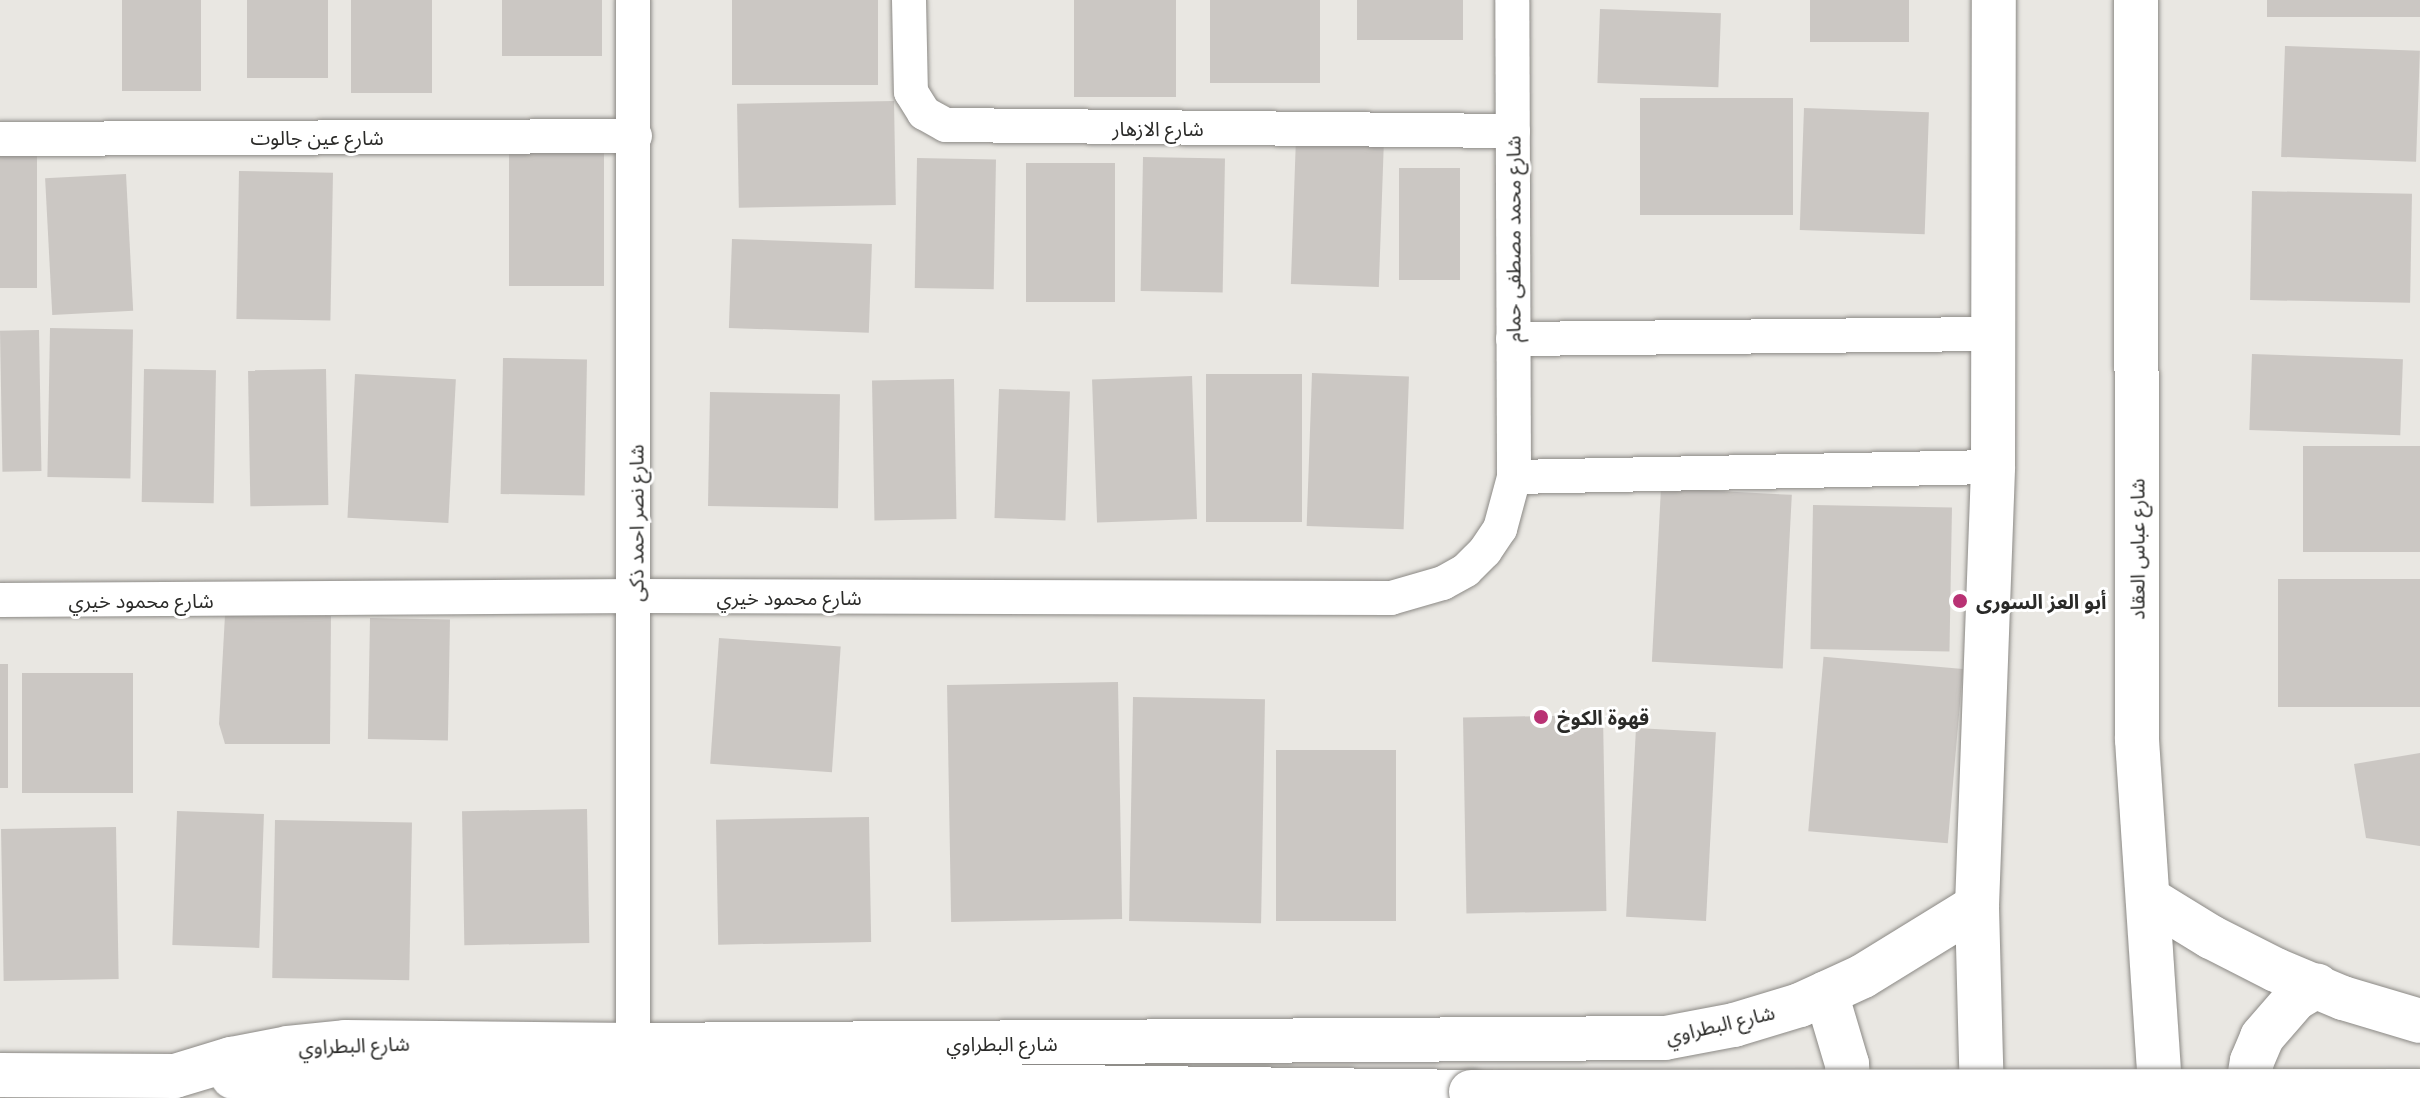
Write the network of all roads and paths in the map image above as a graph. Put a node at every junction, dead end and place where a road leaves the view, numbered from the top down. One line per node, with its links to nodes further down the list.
1 (633, 0): 7 (street, شارع نصر احمد ذكى)
2 (909, 0): 6 (street, شارع الازهار)
3 (1512, 0): 6 (street, شارع محمد مصطفى حمام)
4 (1994, 0): 9 (street)
5 (2136, 0): 15 (street, شارع عباس العقاد)
6 (1513, 131): 10 (street, شارع محمد مصطفى حمام)
7 (635, 136): 8 (street, شارع عين جالوت); 13 (street, شارع نصر احمد ذكى)
8 (0, 139)
9 (1995, 334): 10 (street); 11 (street)
10 (1513, 339): 12 (street, شارع محمد مصطفى حمام)
11 (1993, 467): 12 (street); 16 (street)
12 (1514, 477): 13 (street, شارع محمود خيري)
13 (636, 596): 14 (street, شارع محمود خيري); 20 (street, شارع نصر احمد ذكى)
14 (0, 600)
15 (2149, 899): 17 (street); 26 (street, شارع عباس العقاد)
16 (1977, 906): 18 (street, شارع البطراوي); 25 (street)
17 (2317, 986): 19 (street); 27 (street)
18 (1826, 993): 20 (street, شارع البطراوي); 24 (street)
19 (2420, 1021)
20 (633, 1045): 22 (street, شارع البطراوي)
21 (0, 1075): 22 (street, شارع البطراوي)
22 (175, 1076): 23 (street, bridge)
23 (2420, 1091)
24 (1849, 1098)
25 (1982, 1098)
26 (2161, 1098)
27 (2246, 1098)

